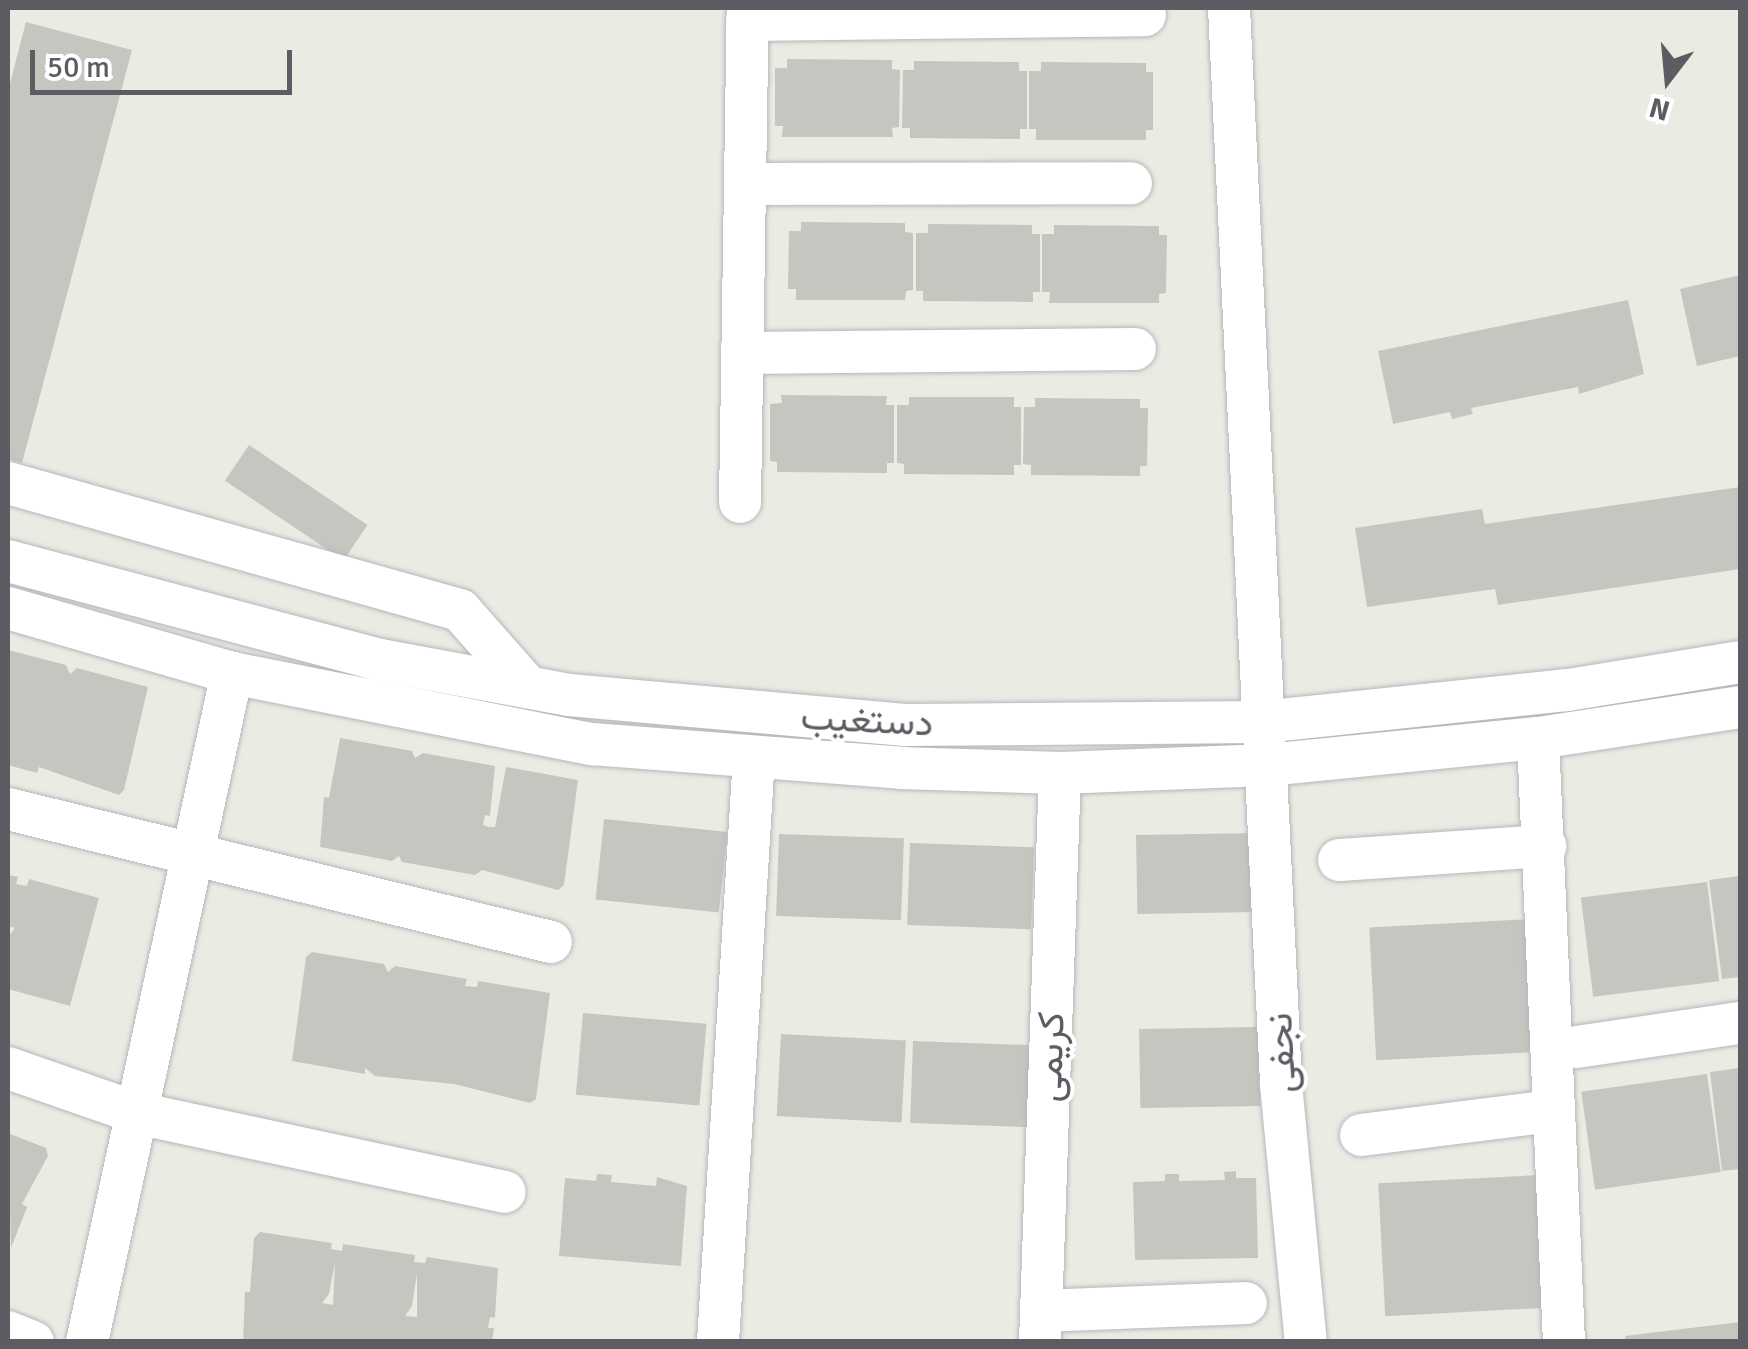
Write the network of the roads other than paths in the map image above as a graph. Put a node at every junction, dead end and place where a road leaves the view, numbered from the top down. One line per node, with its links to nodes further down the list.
1 (1229, 8): 16 (street, نجفی)
2 (748, 14): 3 (street); 4 (street)
3 (1145, 15)
4 (745, 184): 5 (street); 7 (street)
5 (1131, 184)
6 (1136, 349): 7 (street)
7 (742, 353): 9 (street)
8 (8, 483): 14 (street)
9 (740, 502)
10 (8, 561): 14 (street, دستغیب)
11 (8, 608): 13 (street, دستغیب)
12 (1740, 662): 16 (street, دستغیب)
13 (232, 673): 18 (street, دستغیب); 23 (street)
14 (528, 686): 16 (street, دستغیب)
15 (1740, 707): 17 (street, دستغیب)
16 (1262, 722): 19 (street, نجفی)
17 (1538, 738): 19 (street, دستغیب); 22 (street)
18 (754, 757): 20 (street, دستغیب); 38 (street)
19 (1267, 765): 20 (street, دستغیب); 39 (street, نجفی)
20 (1060, 773): 34 (street, کریمی)
21 (8, 809): 23 (street)
22 (1546, 846): 24 (street); 29 (street)
23 (192, 859): 25 (street); 30 (street)
24 (1339, 860)
25 (552, 942)
26 (1740, 1022): 27 (street)
27 (1577, 1047)
28 (8, 1068): 30 (street)
29 (1551, 1111): 31 (street); 40 (street)
30 (137, 1113): 32 (street); 37 (street)
31 (1361, 1135)
32 (505, 1192)
33 (1246, 1303): 34 (street)
34 (1040, 1326)
35 (8, 1332): 36 (street)
36 (34, 1342)
37 (87, 1342)
38 (718, 1342)
39 (1306, 1342)
40 (1564, 1342)

